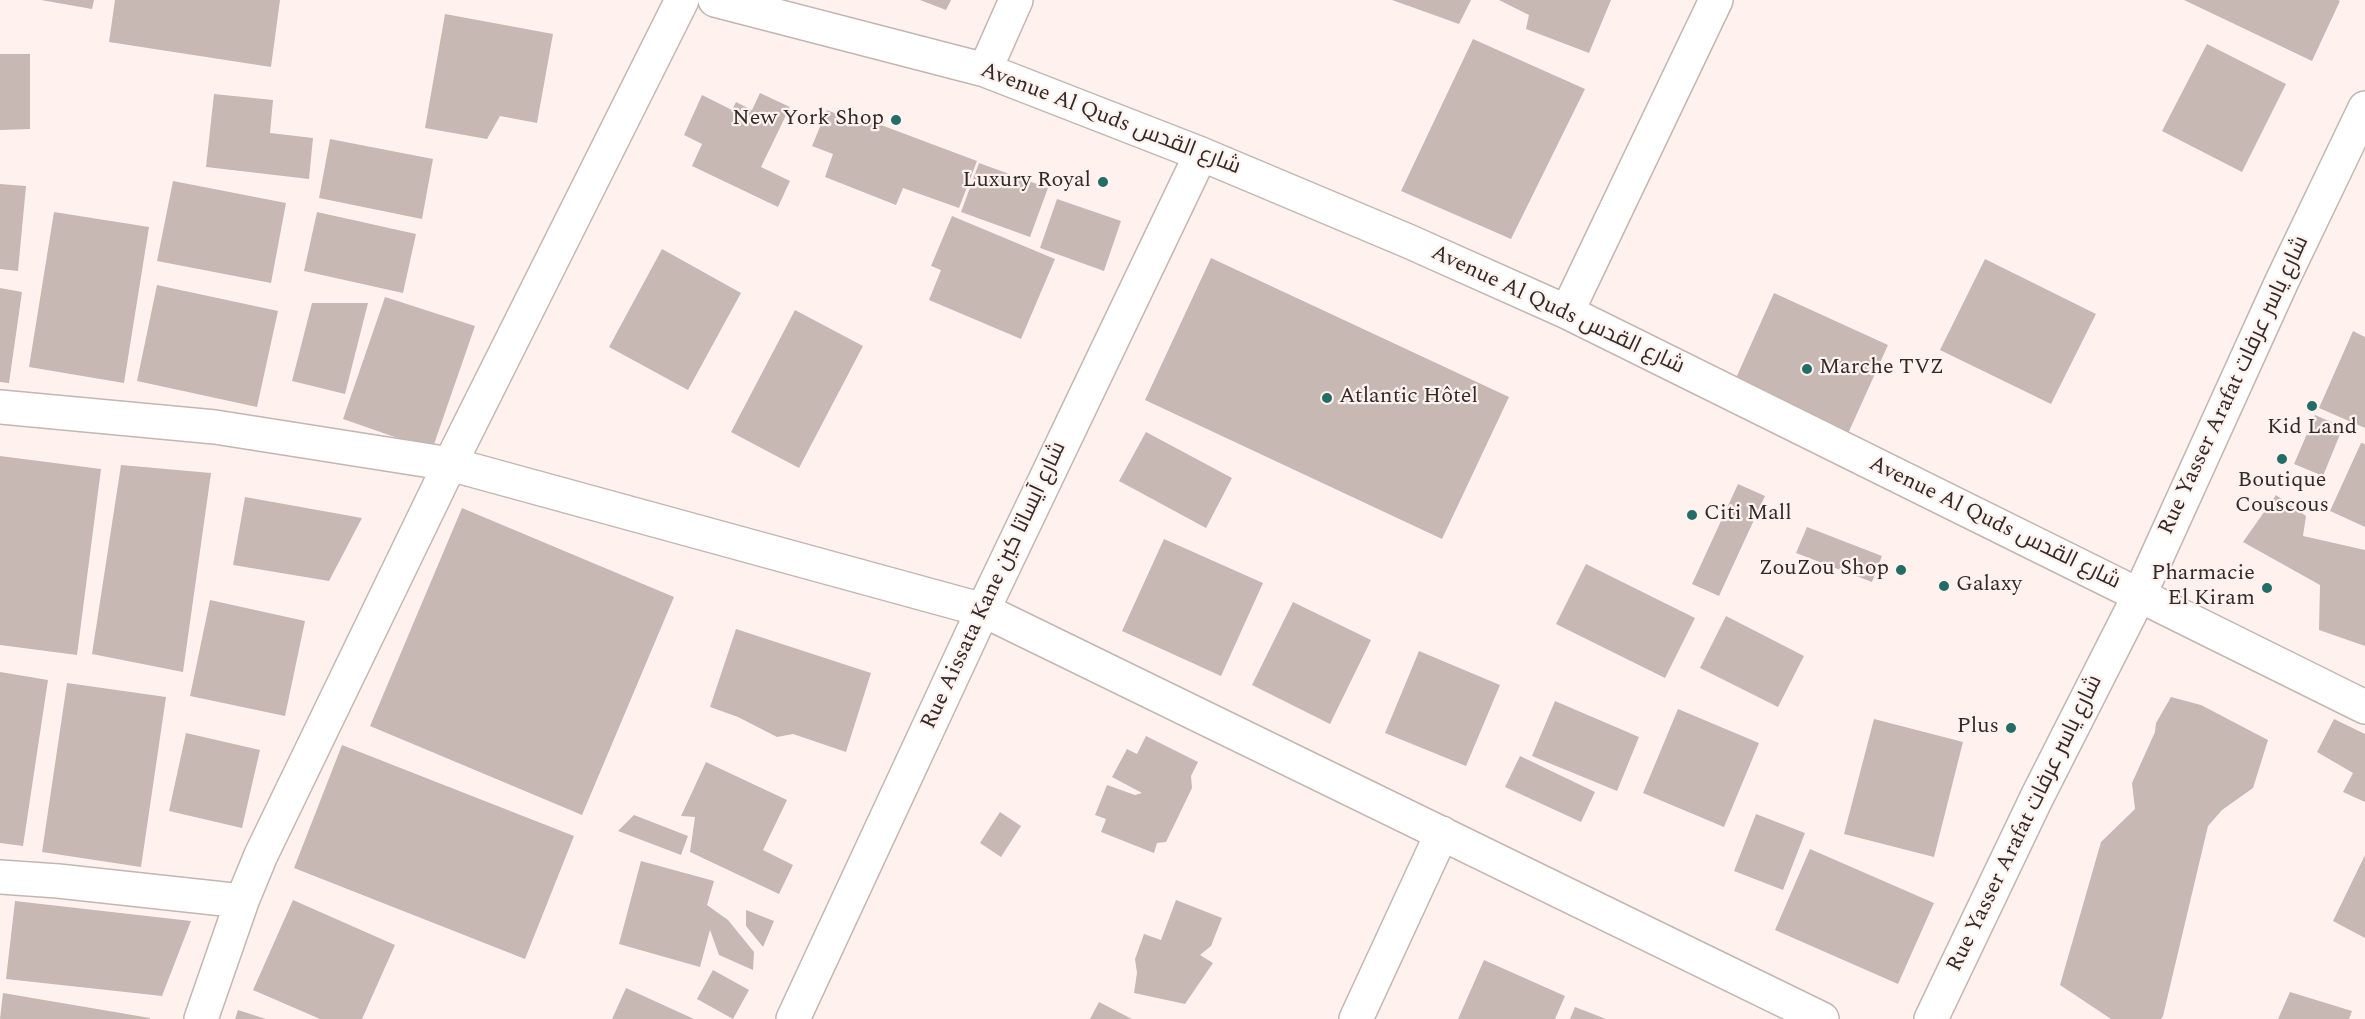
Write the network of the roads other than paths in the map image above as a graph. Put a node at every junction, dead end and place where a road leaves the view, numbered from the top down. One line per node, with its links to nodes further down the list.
1 (682, 0): 10 (street)
2 (715, 0): 5 (street, Avenue Al Quds شارع القدس)
3 (1016, 0): 5 (street)
4 (1716, 0): 8 (street)
5 (985, 70): 7 (street, Avenue Al Quds شارع القدس)
6 (2365, 108): 11 (street, Rue Yasser Arafat شارع ياسر عرفات)
7 (1200, 154): 8 (street, Avenue Al Quds شارع القدس); 12 (street, Rue Aissata Kane شارع آيساتا كين)
8 (1567, 312): 11 (street, Avenue Al Quds شارع القدس)
9 (0, 407): 10 (street)
10 (450, 464): 12 (street); 16 (street)
11 (2139, 596): 13 (street, Avenue Al Quds شارع القدس); 21 (street, Rue Yasser Arafat شارع ياسر عرفات)
12 (983, 610): 14 (street); 18 (street, Rue Aissata Kane شارع آيساتا كين)
13 (2365, 707)
14 (1442, 833): 19 (street); 20 (street)
15 (0, 878): 16 (street)
16 (242, 901): 17 (street)
17 (201, 1019)
18 (793, 1019)
19 (1356, 1019)
20 (1822, 1019)
21 (1931, 1019)

